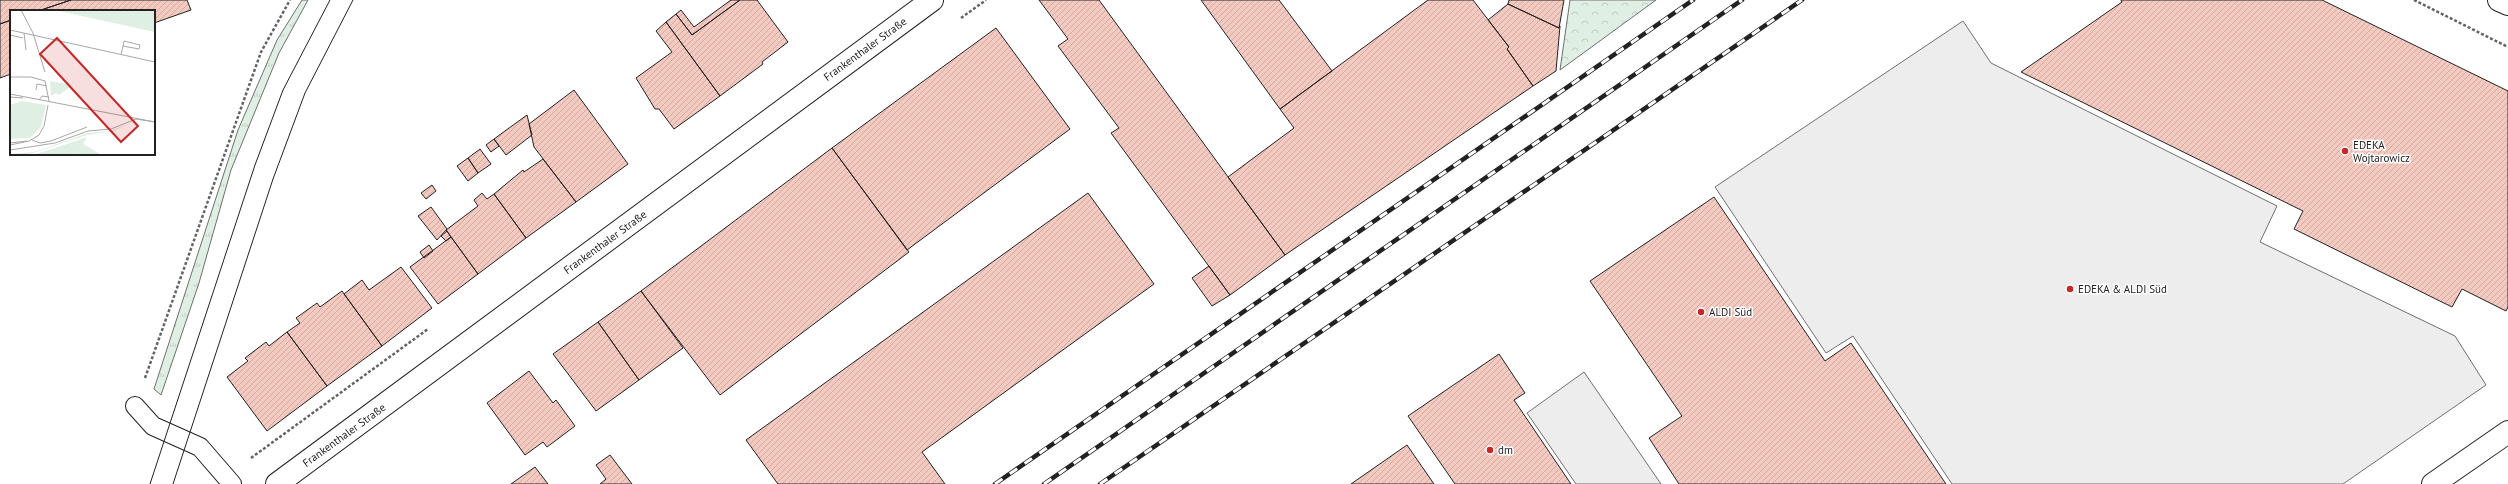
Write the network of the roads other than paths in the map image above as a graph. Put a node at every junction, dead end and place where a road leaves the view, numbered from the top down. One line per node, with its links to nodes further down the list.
1 (932, 0): 7 (street, Frankenthaler Straße)
2 (2499, 0): 3 (street)
3 (2508, 4)
4 (135, 406): 6 (lane)
5 (2508, 432): 8 (street)
6 (232, 484)
7 (277, 484)
8 (2433, 484)

